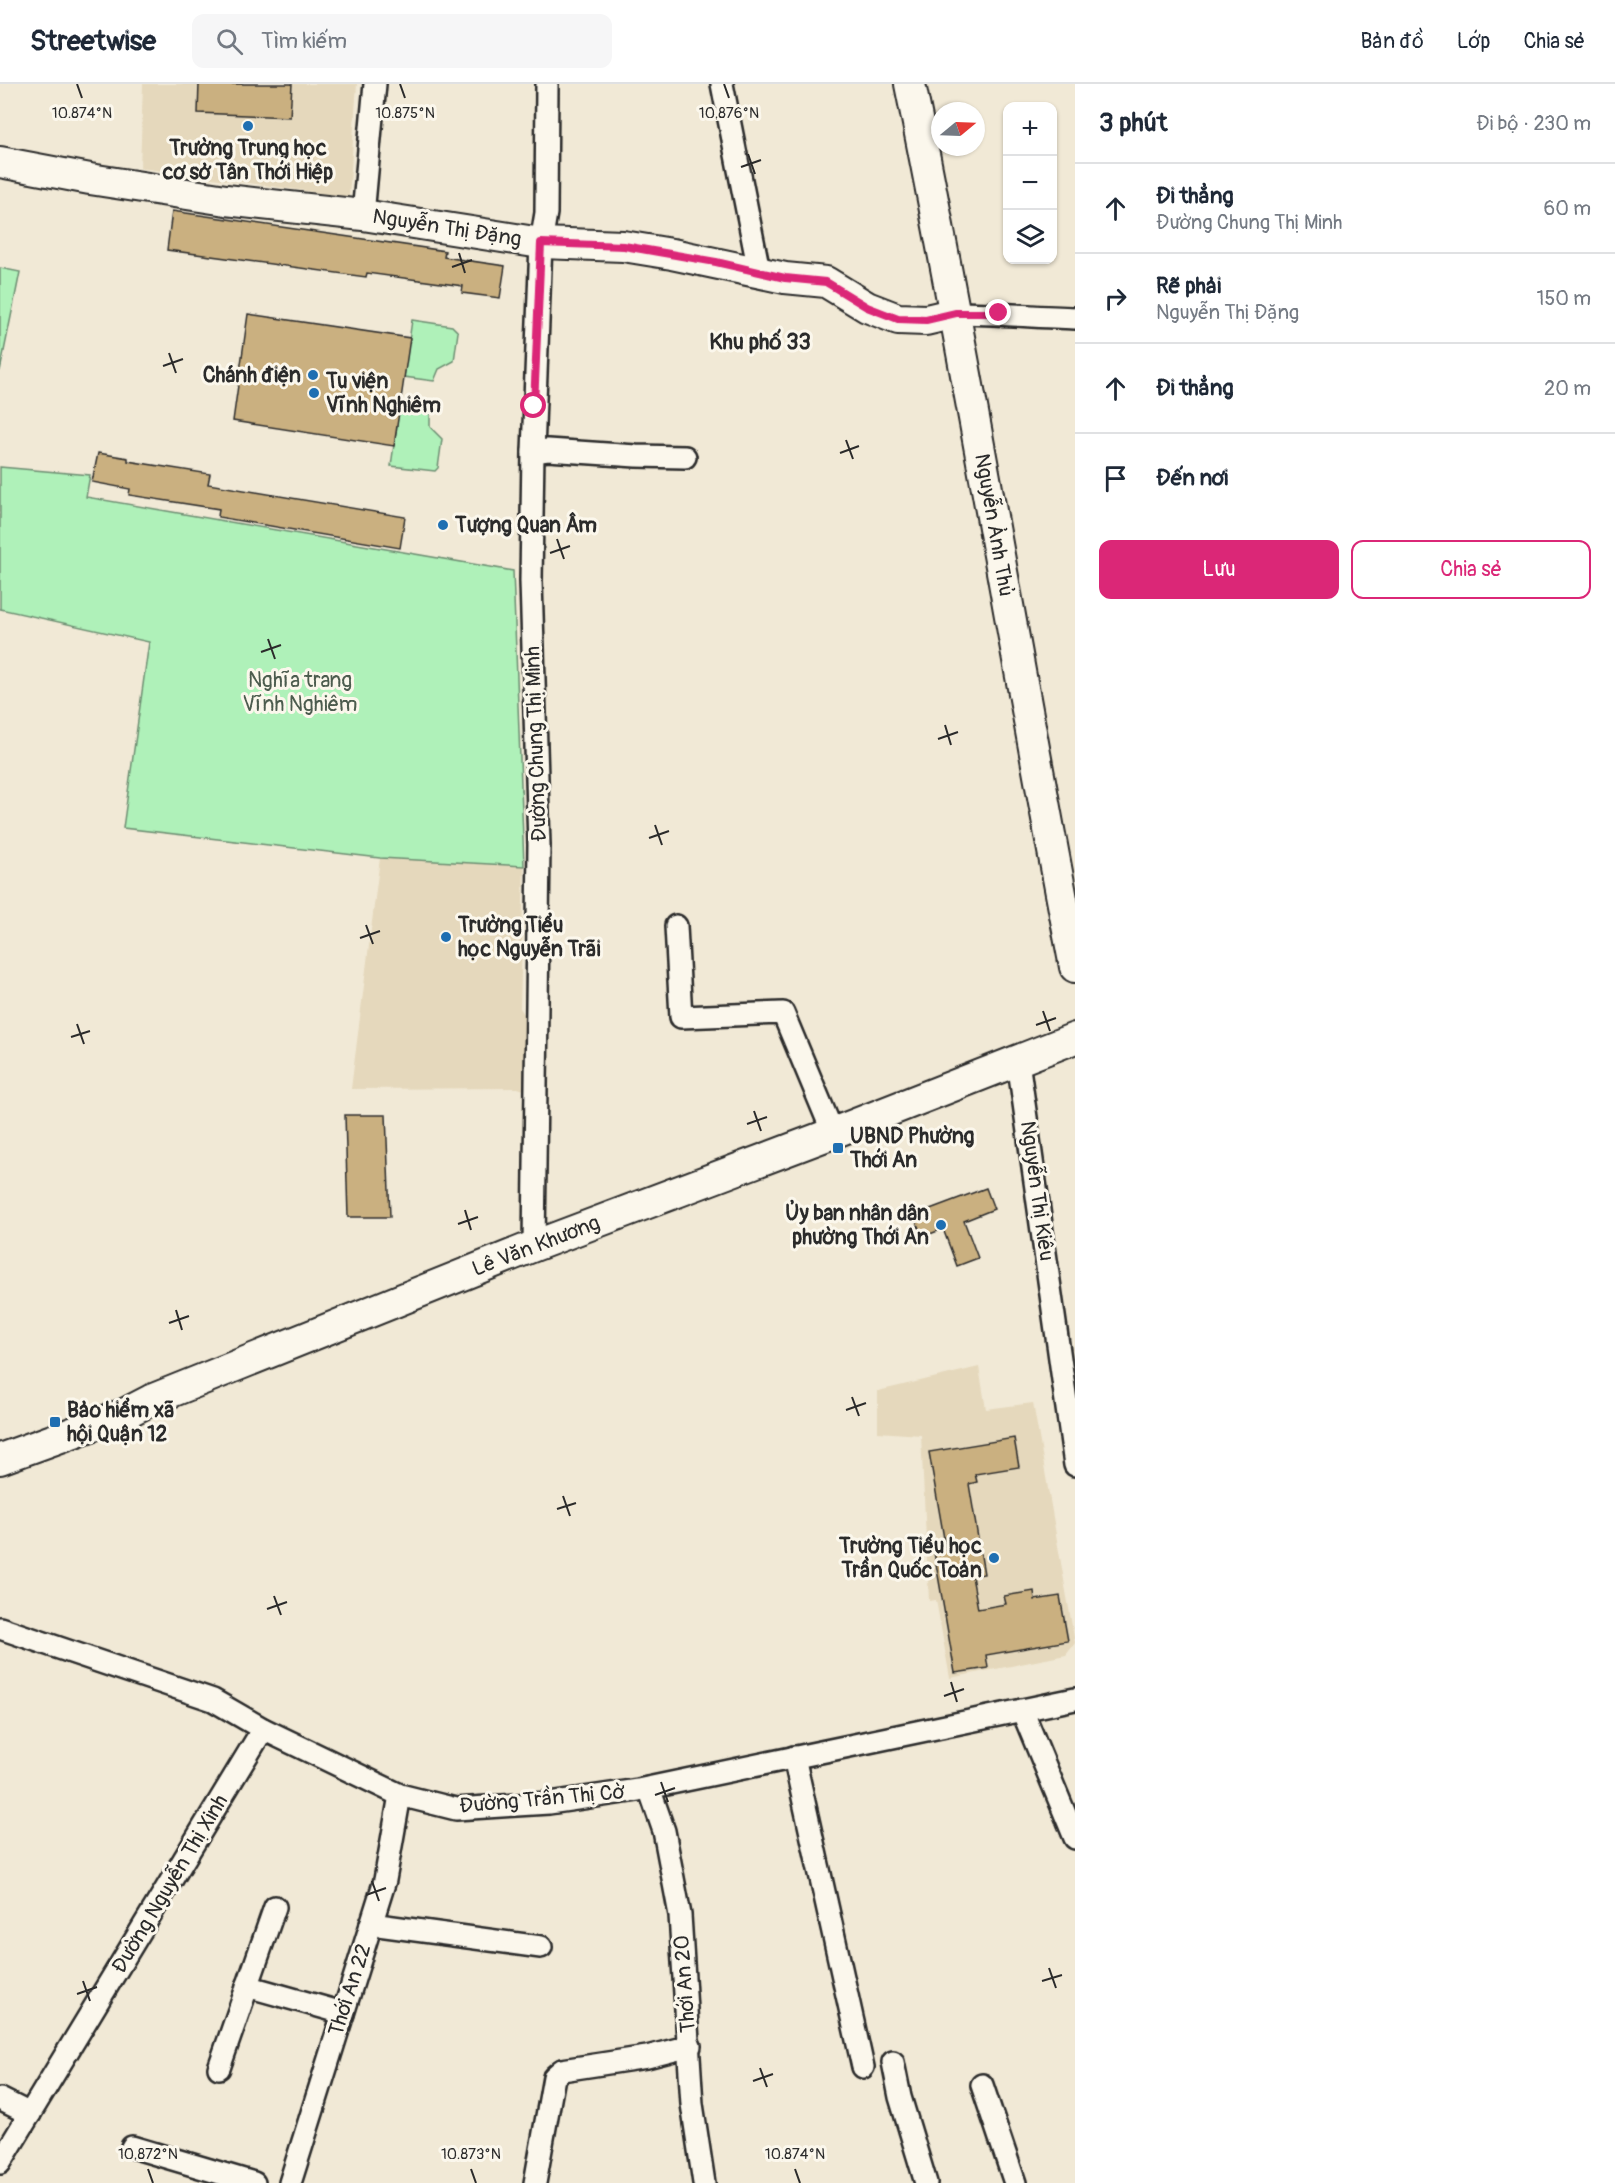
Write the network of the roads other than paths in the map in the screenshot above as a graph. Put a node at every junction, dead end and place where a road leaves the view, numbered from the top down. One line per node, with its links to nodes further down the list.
1 (375, 84): 6 (street)
2 (547, 84): 7 (street, Đường Chung Thị Minh)
3 (722, 84): 8 (street)
4 (910, 84): 9 (main road, Nguyễn Ảnh Thủ)
5 (0, 162): 6 (main road, Nguyễn Thị Đặng)
6 (363, 215): 7 (main road, Nguyễn Thị Đặng)
7 (541, 243): 8 (main road, Nguyễn Thị Đặng); 11 (street, Đường Chung Thị Minh)
8 (759, 271): 9 (main road, Nguyễn Thị Đặng)
9 (956, 313): 10 (street); 14 (main road, Nguyễn Ảnh Thủ)
10 (1075, 318)
11 (533, 452): 12 (street); 18 (street, Đường Chung Thị Minh)
12 (685, 456)
13 (676, 926): 17 (street)
14 (1075, 967)
15 (1075, 1038): 16 (main road, Lê Văn Khương)
16 (1018, 1060): 17 (main road, Lê Văn Khương); 20 (street, Nguyễn Thị Kiêu)
17 (833, 1133): 18 (main road, Lê Văn Khương)
18 (534, 1246): 19 (main road, Lê Văn Khương)
19 (0, 1460)
20 (1075, 1465)
21 (0, 1628): 24 (street, Đường Trần Thị Cờ)
22 (1075, 1699): 23 (street, Đường Trần Thị Cờ)
23 (1022, 1710): 25 (street, Đường Trần Thị Cờ); 28 (street)
24 (263, 1729): 27 (street, Đường Trần Thị Cờ); 40 (street, Đường Nguyễn Thị Xinh)
25 (794, 1757): 26 (street, Đường Trần Thị Cờ); 36 (street)
26 (649, 1788): 27 (street, Đường Trần Thị Cờ); 34 (street, Thới An 20)
27 (400, 1795): 30 (street, Thới An 22)
28 (1075, 1838)
29 (275, 1908): 32 (street)
30 (371, 1924): 31 (street); 33 (street, Thới An 22)
31 (542, 1947)
32 (247, 1986): 33 (street); 37 (street)
33 (343, 2013): 44 (street, Thới An 22)
34 (690, 2046): 45 (street); 46 (street, Thới An 20)
35 (893, 2062): 47 (street)
36 (862, 2067)
37 (219, 2068)
38 (982, 2085): 48 (street)
39 (0, 2099): 40 (street)
40 (30, 2114): 42 (street, Đường Nguyễn Thị Xinh)
41 (132, 2147): 43 (street)
42 (0, 2163)
43 (254, 2183)
44 (290, 2183)
45 (535, 2183)
46 (704, 2183)
47 (926, 2183)
48 (1015, 2183)

